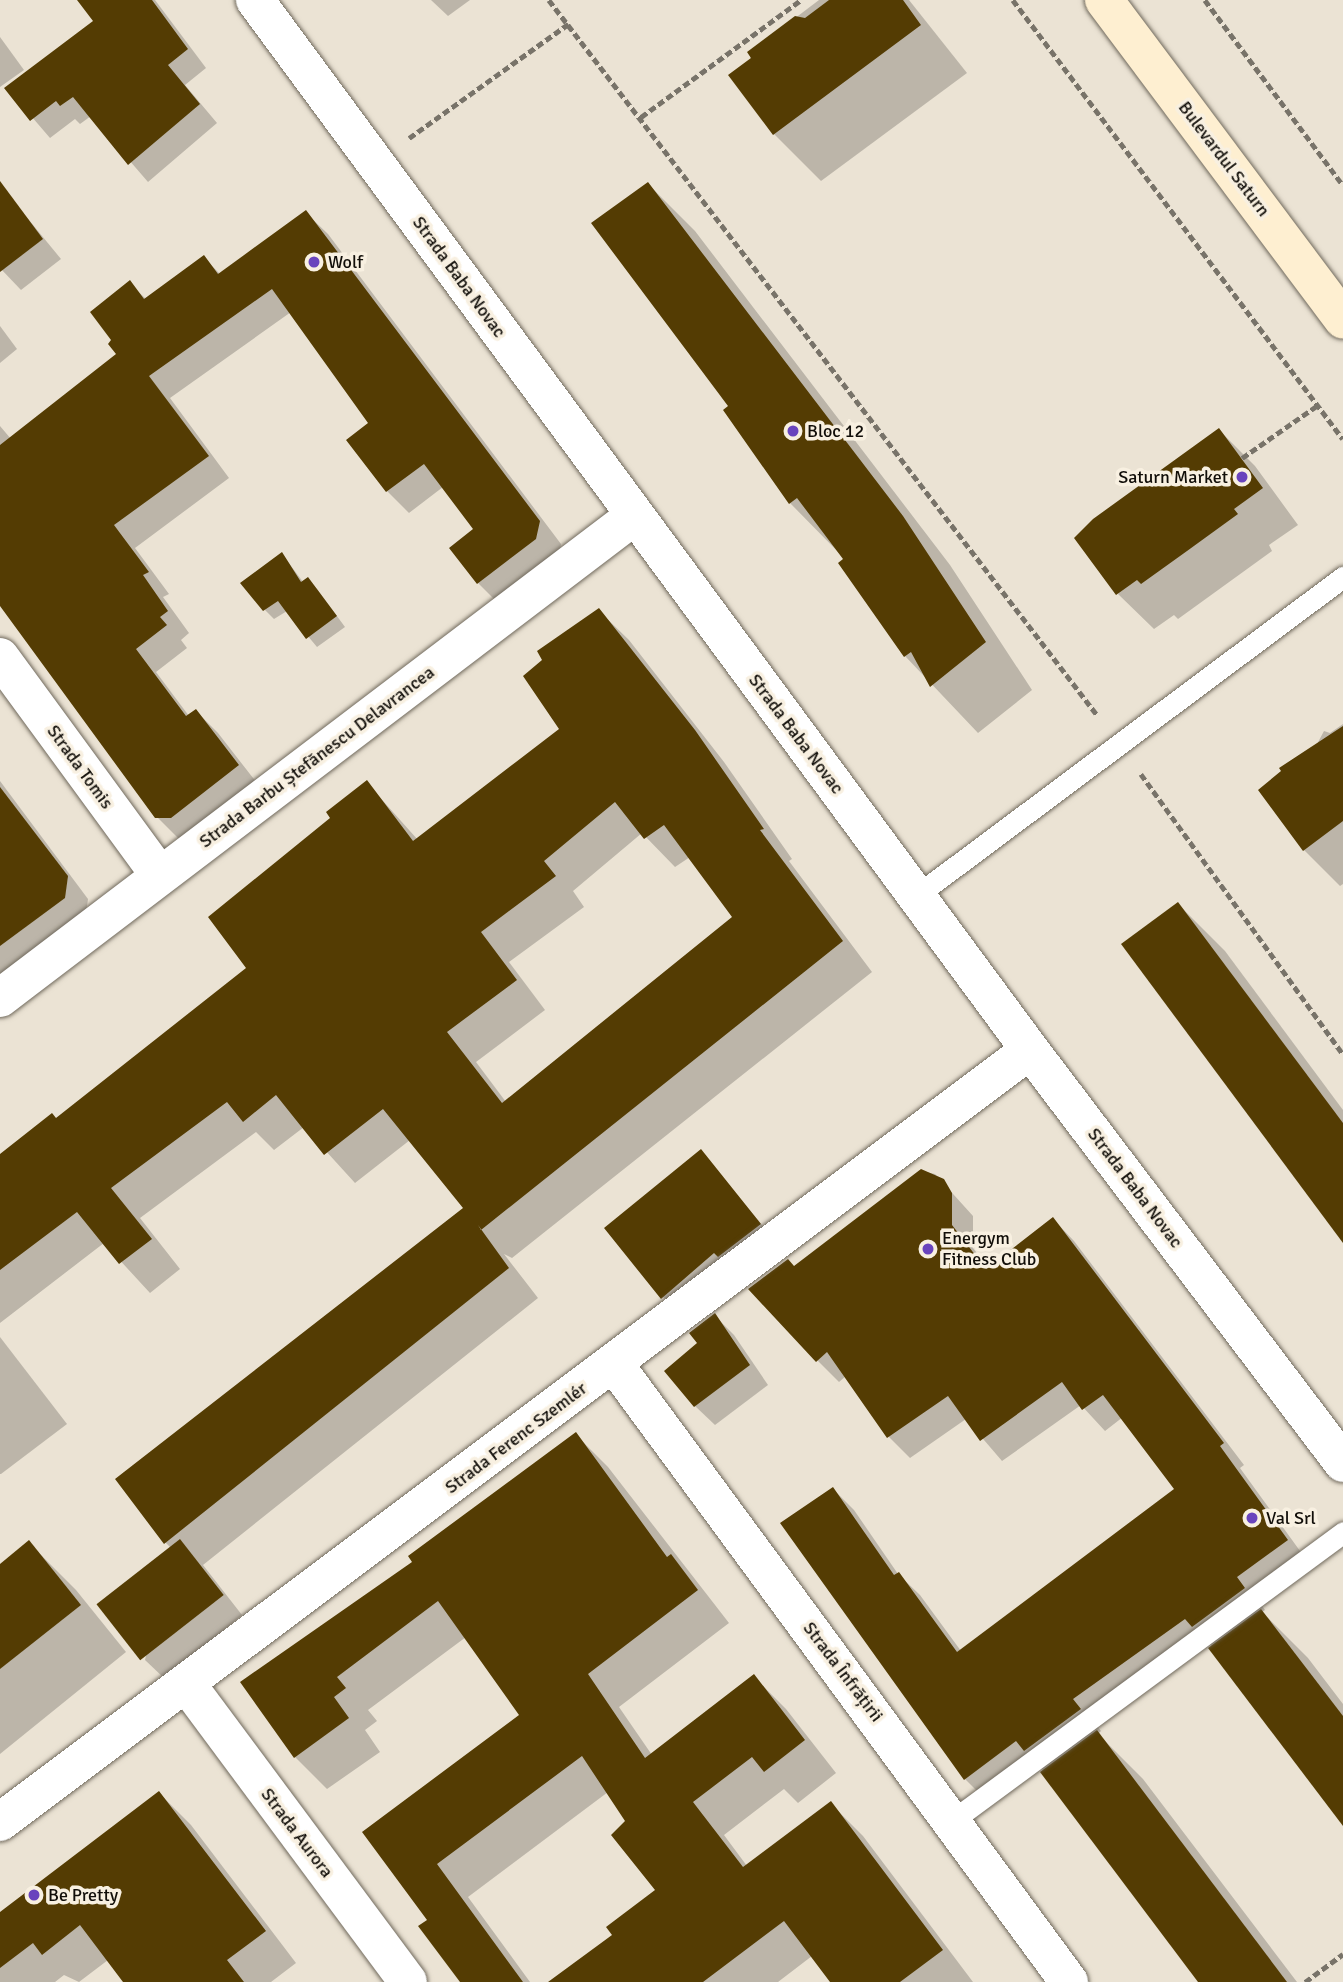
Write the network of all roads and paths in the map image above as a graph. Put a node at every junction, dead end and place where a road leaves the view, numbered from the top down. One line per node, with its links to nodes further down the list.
1 (255, 0): 9 (street, Strada Baba Novac)
2 (549, 0): 7 (path)
3 (802, 0): 8 (path)
4 (1013, 0): 12 (path)
5 (1104, 0): 11 (main road, Bulevardul Saturn)
6 (1205, 0): 10 (path)
7 (568, 24): 8 (path); 9 (path)
8 (641, 117): 18 (path)
9 (375, 162): 15 (street, Strada Baba Novac)
10 (1343, 185)
11 (1343, 319)
12 (1318, 405): 13 (path); 14 (path)
13 (1343, 439)
14 (1242, 458)
15 (634, 516): 19 (street, Strada Barbu Ștefănescu Delavrancea); 20 (street, Strada Baba Novac)
16 (1343, 577): 18 (lane)
17 (0, 657): 19 (street, Strada Tomis)
18 (1120, 744): 20 (lane); 23 (path)
19 (160, 876): 21 (street, Strada Barbu Ștefănescu Delavrancea)
20 (917, 895): 22 (street, Strada Baba Novac)
21 (0, 998)
22 (1030, 1049): 24 (street, Strada Ferenc Szemlér); 25 (street, Strada Baba Novac)
23 (1343, 1054)
24 (615, 1365): 27 (street, Strada Ferenc Szemlér); 28 (street, Strada Înfrățirii)
25 (1343, 1463)
26 (1343, 1532): 28 (lane)
27 (186, 1683): 29 (street, Strada Ferenc Szemlér); 31 (street, Strada Aurora)
28 (953, 1820): 32 (street, Strada Înfrățirii)
29 (0, 1822)
30 (1343, 1954): 33 (path)
31 (408, 1982)
32 (1069, 1982)
33 (1305, 1982)

